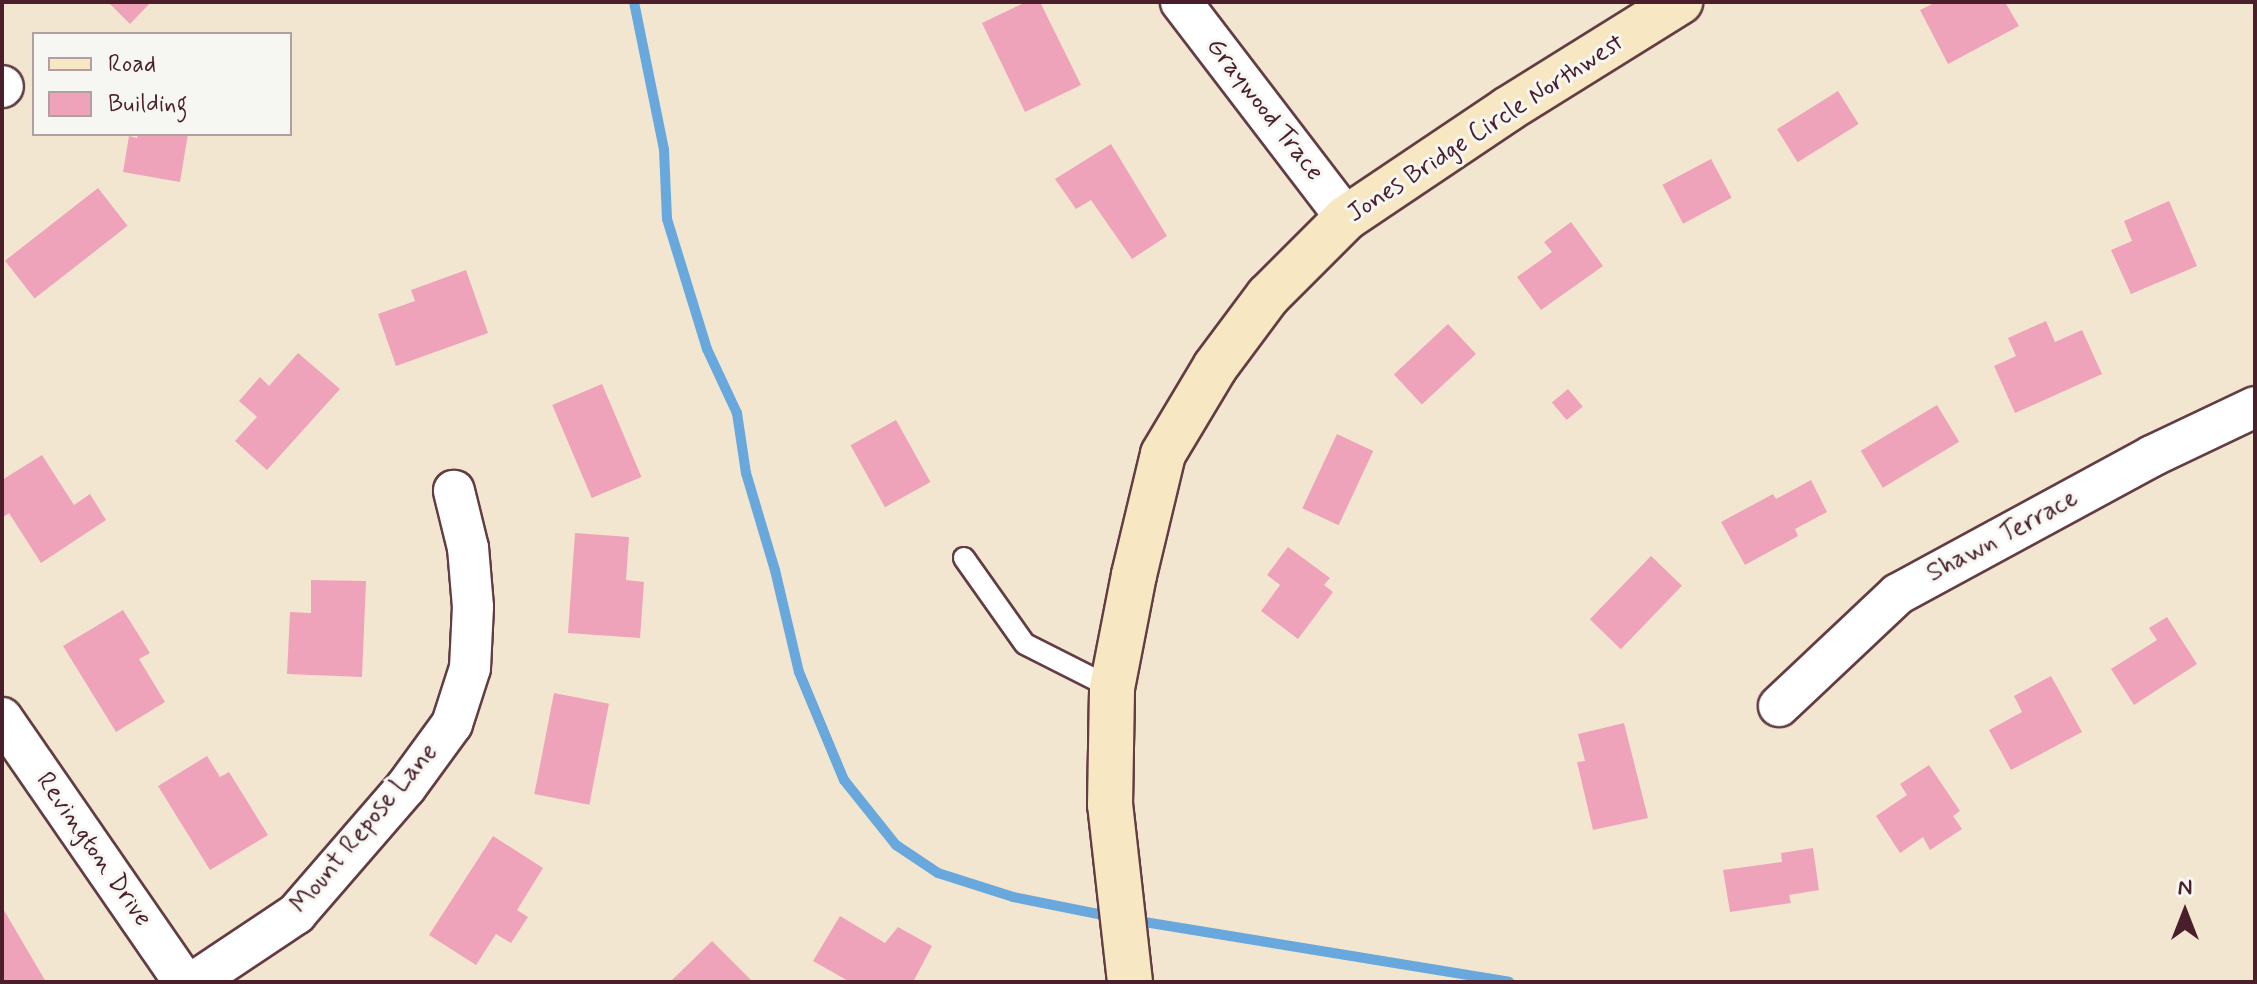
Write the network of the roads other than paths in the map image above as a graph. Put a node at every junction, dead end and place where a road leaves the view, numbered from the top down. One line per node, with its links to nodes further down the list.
1 (1181, 2): 3 (street, Graywood Trace)
2 (1680, 2): 3 (street, Jones Bridge Circle Northwest)
3 (1346, 218): 7 (street, Jones Bridge Circle Northwest)
4 (2255, 407): 8 (street, Shawn Terrace)
5 (454, 491): 11 (street, Mount Repose Lane)
6 (964, 558): 7 (lane)
7 (1112, 688): 12 (street, Jones Bridge Circle Northwest)
8 (1779, 706)
9 (2, 718): 10 (street, Revington Drive)
10 (184, 982)
11 (194, 982)
12 (1130, 982)

